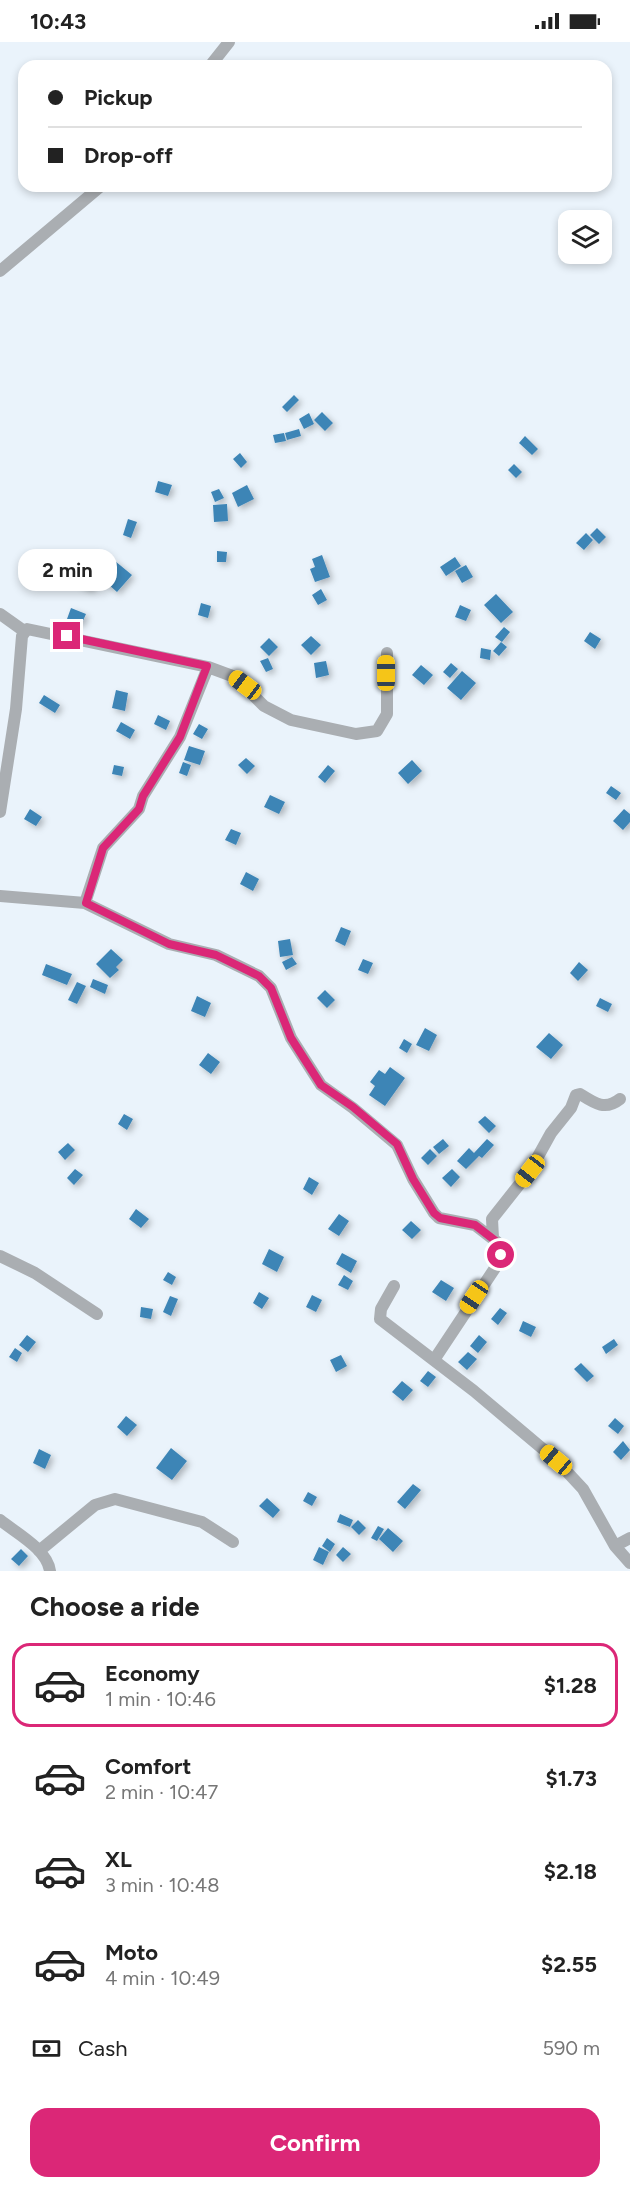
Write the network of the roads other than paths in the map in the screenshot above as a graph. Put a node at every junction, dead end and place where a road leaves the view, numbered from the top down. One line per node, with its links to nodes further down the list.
1 (229, 42): 2 (street)
2 (215, 60)
3 (93, 192): 4 (street)
4 (0, 271)
5 (0, 614): 6 (street)
6 (24, 631): 8 (street); 9 (street)
7 (387, 653): 8 (street)
8 (207, 666): 11 (street)
9 (0, 812)
10 (0, 896): 11 (street)
11 (86, 903): 13 (street)
12 (620, 1099): 13 (street)
13 (493, 1238): 17 (street)
14 (0, 1256): 16 (street)
15 (394, 1286): 17 (street)
16 (97, 1314)
17 (434, 1360): 21 (street)
18 (0, 1520): 22 (street)
19 (630, 1538): 21 (street)
20 (233, 1542): 22 (street)
21 (615, 1545): 23 (street)
22 (39, 1551): 24 (street)
23 (630, 1563)
24 (50, 1571)

